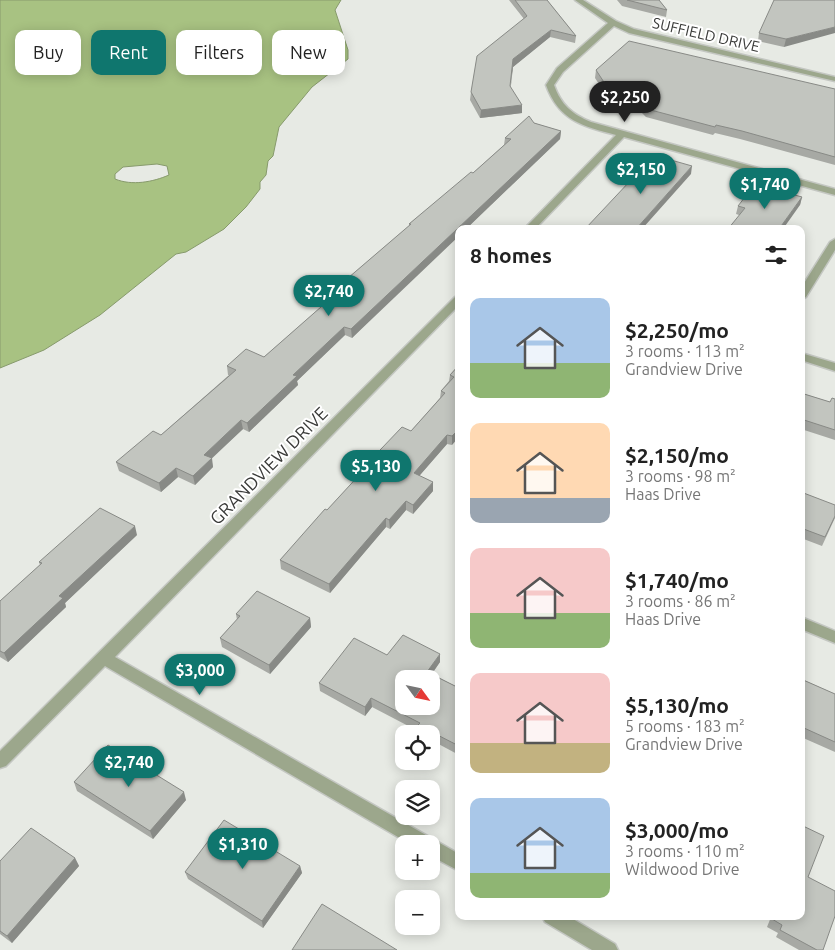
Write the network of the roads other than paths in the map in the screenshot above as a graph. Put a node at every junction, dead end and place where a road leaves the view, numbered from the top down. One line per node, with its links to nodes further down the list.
1 (578, 0): 2 (street, SUFFIELD DRIVE)
2 (613, 23): 3 (street, SUFFIELD DRIVE); 4 (street)
3 (835, 79)
4 (622, 134): 5 (street); 6 (street)
5 (835, 192)
6 (532, 225)
7 (835, 242): 8 (street)
8 (805, 291)
9 (455, 303): 14 (street, GRANDVIEW DRIVE)
10 (805, 357): 11 (street)
11 (835, 367)
12 (805, 625): 13 (street)
13 (835, 637)
14 (104, 658): 15 (street, GRANDVIEW DRIVE); 16 (street)
15 (0, 761)
16 (410, 835)
17 (440, 852): 18 (street)
18 (455, 861)
19 (558, 920): 20 (street)
20 (609, 950)

